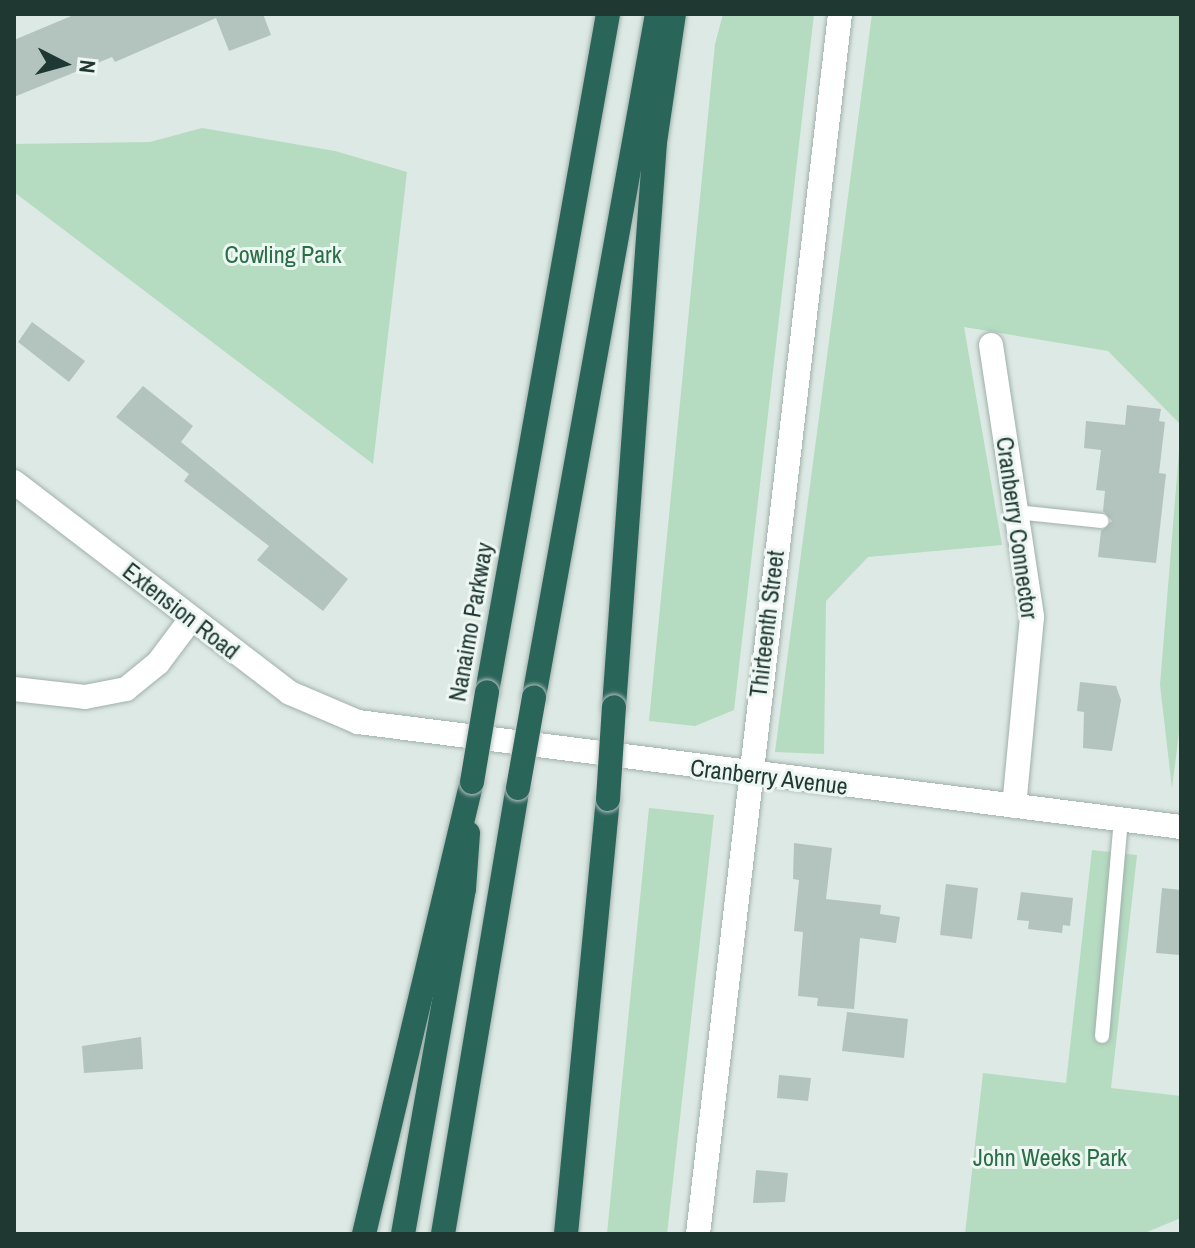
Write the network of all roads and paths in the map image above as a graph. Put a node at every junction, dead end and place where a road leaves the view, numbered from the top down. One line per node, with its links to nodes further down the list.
1 (608, 14): 13 (highway, Nanaimo Parkway, bridge)
2 (657, 14): 20 (highway, bridge)
3 (674, 14): 21 (highway, bridge)
4 (840, 14): 12 (street, Thirteenth Street)
5 (991, 345): 7 (street, Cranberry Connector)
6 (14, 482): 9 (street, Extension Road)
7 (1016, 512): 8 (lane); 14 (street, Cranberry Connector)
8 (1102, 521)
9 (191, 619): 10 (street); 11 (street, Extension Road)
10 (14, 689)
11 (358, 722): 12 (street, Cranberry Avenue)
12 (748, 775): 14 (street, Cranberry Avenue); 22 (street, Thirteenth Street)
13 (472, 782): 18 (highway, Nanaimo Parkway); 19 (highway)
14 (1014, 806): 15 (street, Cranberry Avenue)
15 (1121, 819): 16 (street, Cranberry Avenue); 17 (lane)
16 (1181, 827)
17 (1102, 1036)
18 (364, 1234)
19 (403, 1234)
20 (443, 1234)
21 (566, 1234)
22 (698, 1234)

